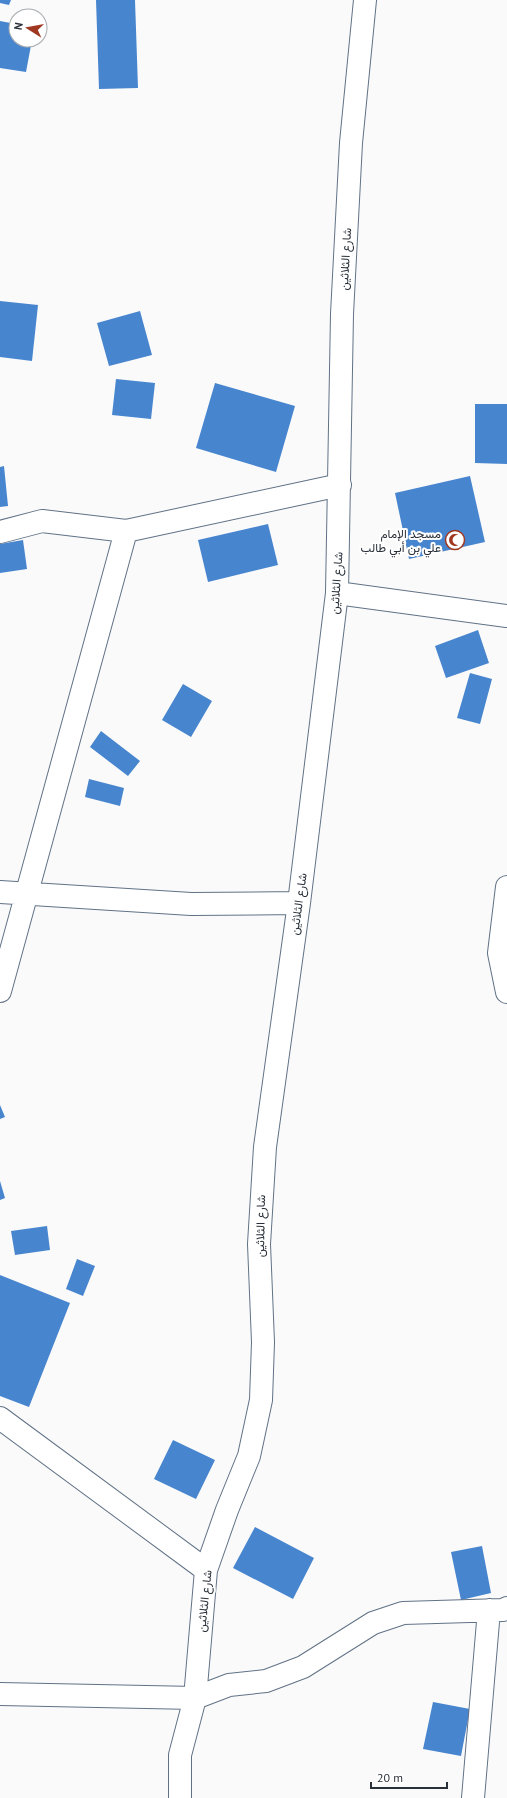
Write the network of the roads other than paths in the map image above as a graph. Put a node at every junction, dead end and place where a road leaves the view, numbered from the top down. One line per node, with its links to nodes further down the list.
1 (365, 0): 2 (street, شارع الثلاثين)
2 (340, 485): 3 (street); 5 (street, شارع الثلاثين)
3 (126, 531): 4 (street); 9 (street)
4 (0, 532)
5 (337, 593): 6 (street); 10 (street, شارع الثلاثين)
6 (507, 616)
7 (507, 887): 12 (street)
8 (0, 892): 9 (street)
9 (28, 894): 10 (street); 11 (street)
10 (299, 903): 14 (street, شارع الثلاثين)
11 (0, 990)
12 (507, 992)
13 (0, 1418): 14 (street)
14 (206, 1570): 17 (street, شارع الثلاثين)
15 (498, 1609): 17 (street); 19 (street)
16 (0, 1694): 17 (street)
17 (195, 1698): 18 (street, شارع الثلاثين)
18 (180, 1798)
19 (473, 1798)

